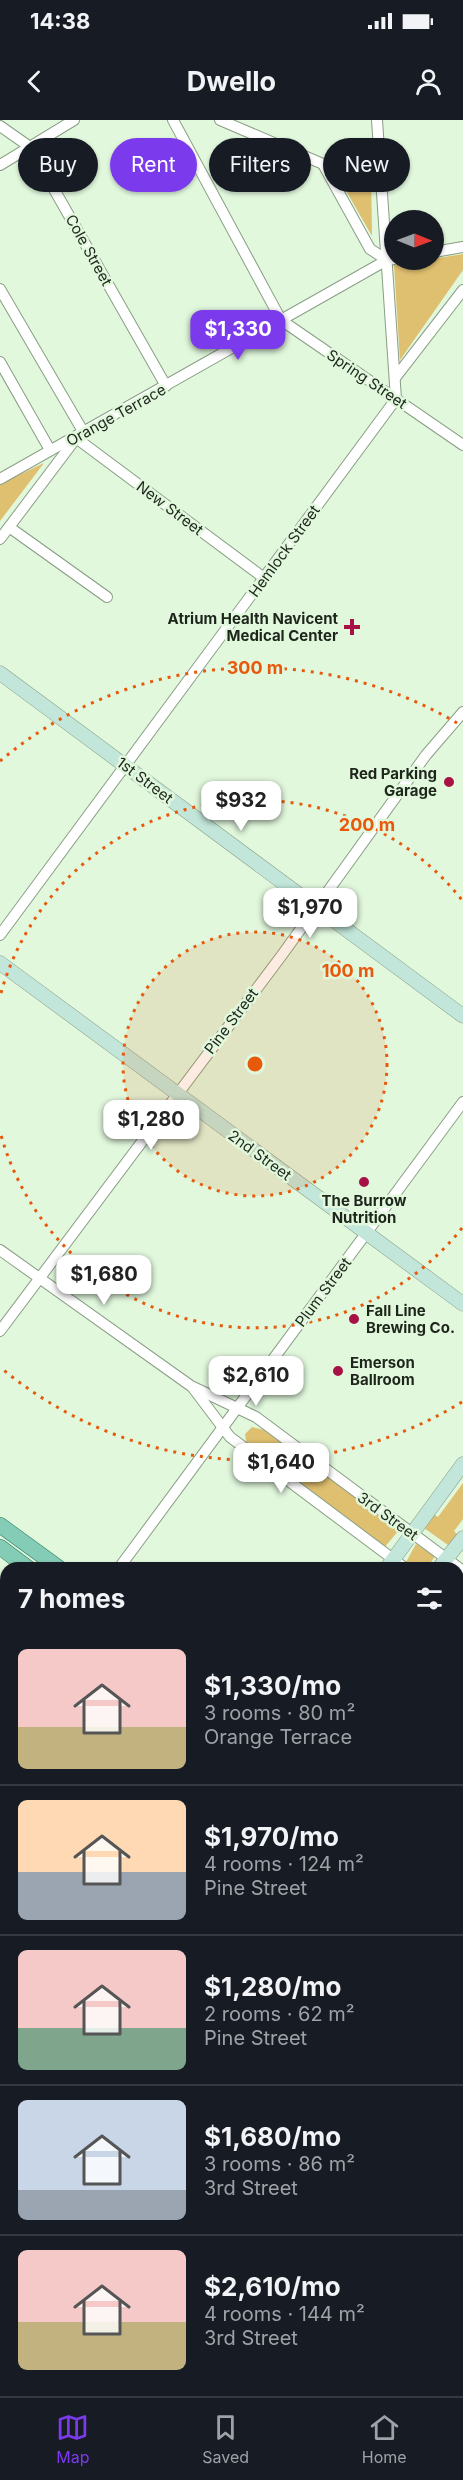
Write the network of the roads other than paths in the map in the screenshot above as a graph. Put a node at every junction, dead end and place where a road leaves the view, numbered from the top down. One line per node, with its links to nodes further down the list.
1 (74, 120): 6 (street)
2 (173, 120): 23 (street, Spring Street)
3 (220, 120): 10 (street)
4 (377, 120): 7 (street)
5 (0, 126): 8 (street, Cole Street)
6 (45, 138)
7 (379, 138)
8 (18, 139)
9 (18, 154): 11 (street)
10 (323, 164)
11 (0, 165)
12 (56, 192): 26 (street, Cole Street)
13 (338, 192): 18 (street)
14 (384, 192): 15 (street)
15 (386, 210)
16 (463, 247): 17 (street)
17 (444, 250)
18 (384, 256)
19 (384, 263): 23 (street, Orange Terrace)
20 (391, 270): 25 (street)
21 (0, 289): 28 (street, New Street)
22 (463, 290): 25 (street)
23 (281, 320): 26 (street, Orange Terrace); 27 (street, Spring Street)
24 (0, 362): 30 (street)
25 (395, 378): 27 (street)
26 (166, 387): 28 (street, Orange Terrace)
27 (396, 399): 29 (street, Spring Street); 34 (street, Hemlock Street)
28 (80, 436): 30 (street, Orange Terrace); 32 (street); 34 (street, New Street)
29 (463, 446)
30 (50, 450): 31 (street, Orange Terrace)
31 (0, 479)
32 (9, 527): 33 (street); 35 (street)
33 (0, 539)
34 (264, 578): 38 (street, Hemlock Street)
35 (107, 597)
36 (0, 673): 38 (street, 1st Street)
37 (461, 719): 39 (street, Pine Street)
38 (126, 766): 39 (street, 1st Street); 40 (street, Hemlock Street)
39 (315, 907): 42 (street, 1st Street); 43 (street, Pine Street)
40 (0, 935)
41 (0, 963): 43 (street, 2nd Street)
42 (463, 1016)
43 (177, 1094): 45 (street, 2nd Street); 47 (street, Pine Street)
44 (463, 1102): 45 (street, Plum Street)
45 (367, 1234): 48 (street, 2nd Street); 51 (street, Plum Street)
46 (0, 1250): 47 (street, 3rd Street)
47 (39, 1279): 49 (street, Pine Street); 50 (street, 3rd Street)
48 (463, 1304)
49 (0, 1331)
50 (191, 1386): 51 (street, 3rd Street); 52 (street, 3rd Street)
51 (238, 1407): 52 (street, Plum Street); 55 (street, 3rd Street)
52 (223, 1428): 60 (street, Plum Street); 61 (street, 3rd Street)
53 (463, 1464): 55 (street)
54 (0, 1525): 59 (main road)
55 (412, 1534): 62 (street); 63 (street, 3rd Street)
56 (463, 1538): 64 (street)
57 (0, 1547): 58 (main road)
58 (20, 1562)
59 (51, 1562)
60 (123, 1562)
61 (391, 1562)
62 (397, 1562)
63 (441, 1562)
64 (443, 1562)

